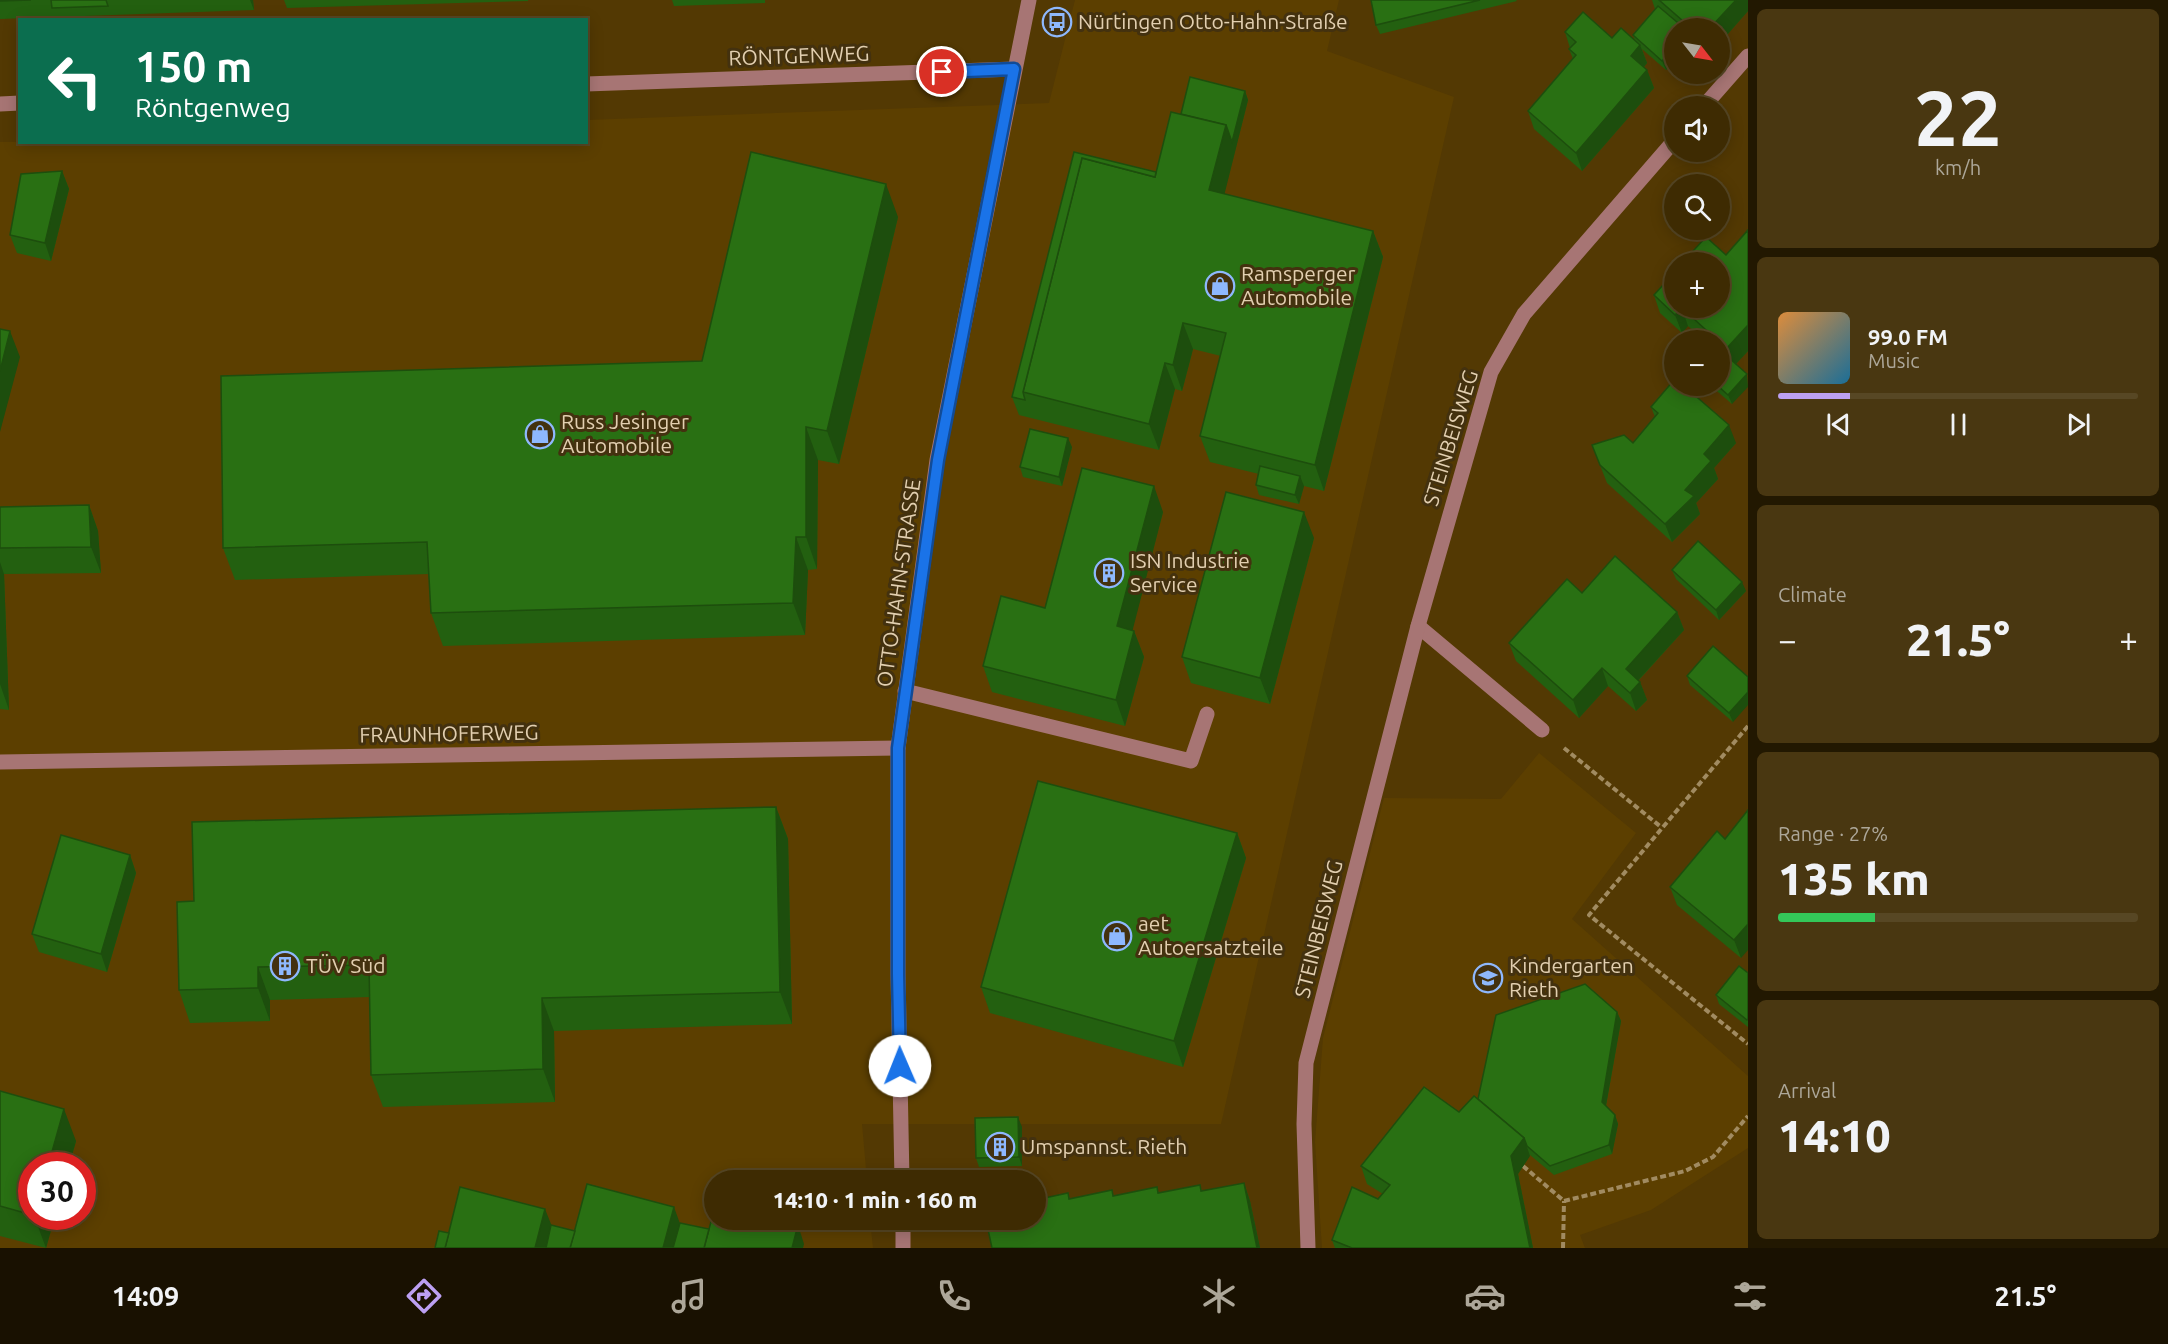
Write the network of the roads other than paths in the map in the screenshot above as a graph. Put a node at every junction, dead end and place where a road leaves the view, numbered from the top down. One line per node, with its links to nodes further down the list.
1 (1029, 0): 3 (street, OTTO-HAHN-STRASSE)
2 (1748, 56): 5 (street)
3 (1014, 69): 4 (street, RÖNTGENWEG); 10 (street, OTTO-HAHN-STRASSE)
4 (588, 84)
5 (1713, 96)
6 (18, 103): 7 (street)
7 (0, 104)
8 (1664, 153): 9 (street, STEINBEISWEG)
9 (1418, 626): 12 (street); 18 (street, STEINBEISWEG)
10 (905, 691): 11 (street); 13 (street, OTTO-HAHN-STRASSE)
11 (1207, 714)
12 (1542, 730)
13 (898, 748): 14 (street, FRAUNHOFERWEG); 15 (street, OTTO-HAHN-STRASSE)
14 (0, 762)
15 (902, 1170)
16 (903, 1230): 17 (street)
17 (903, 1248)
18 (1308, 1248)

